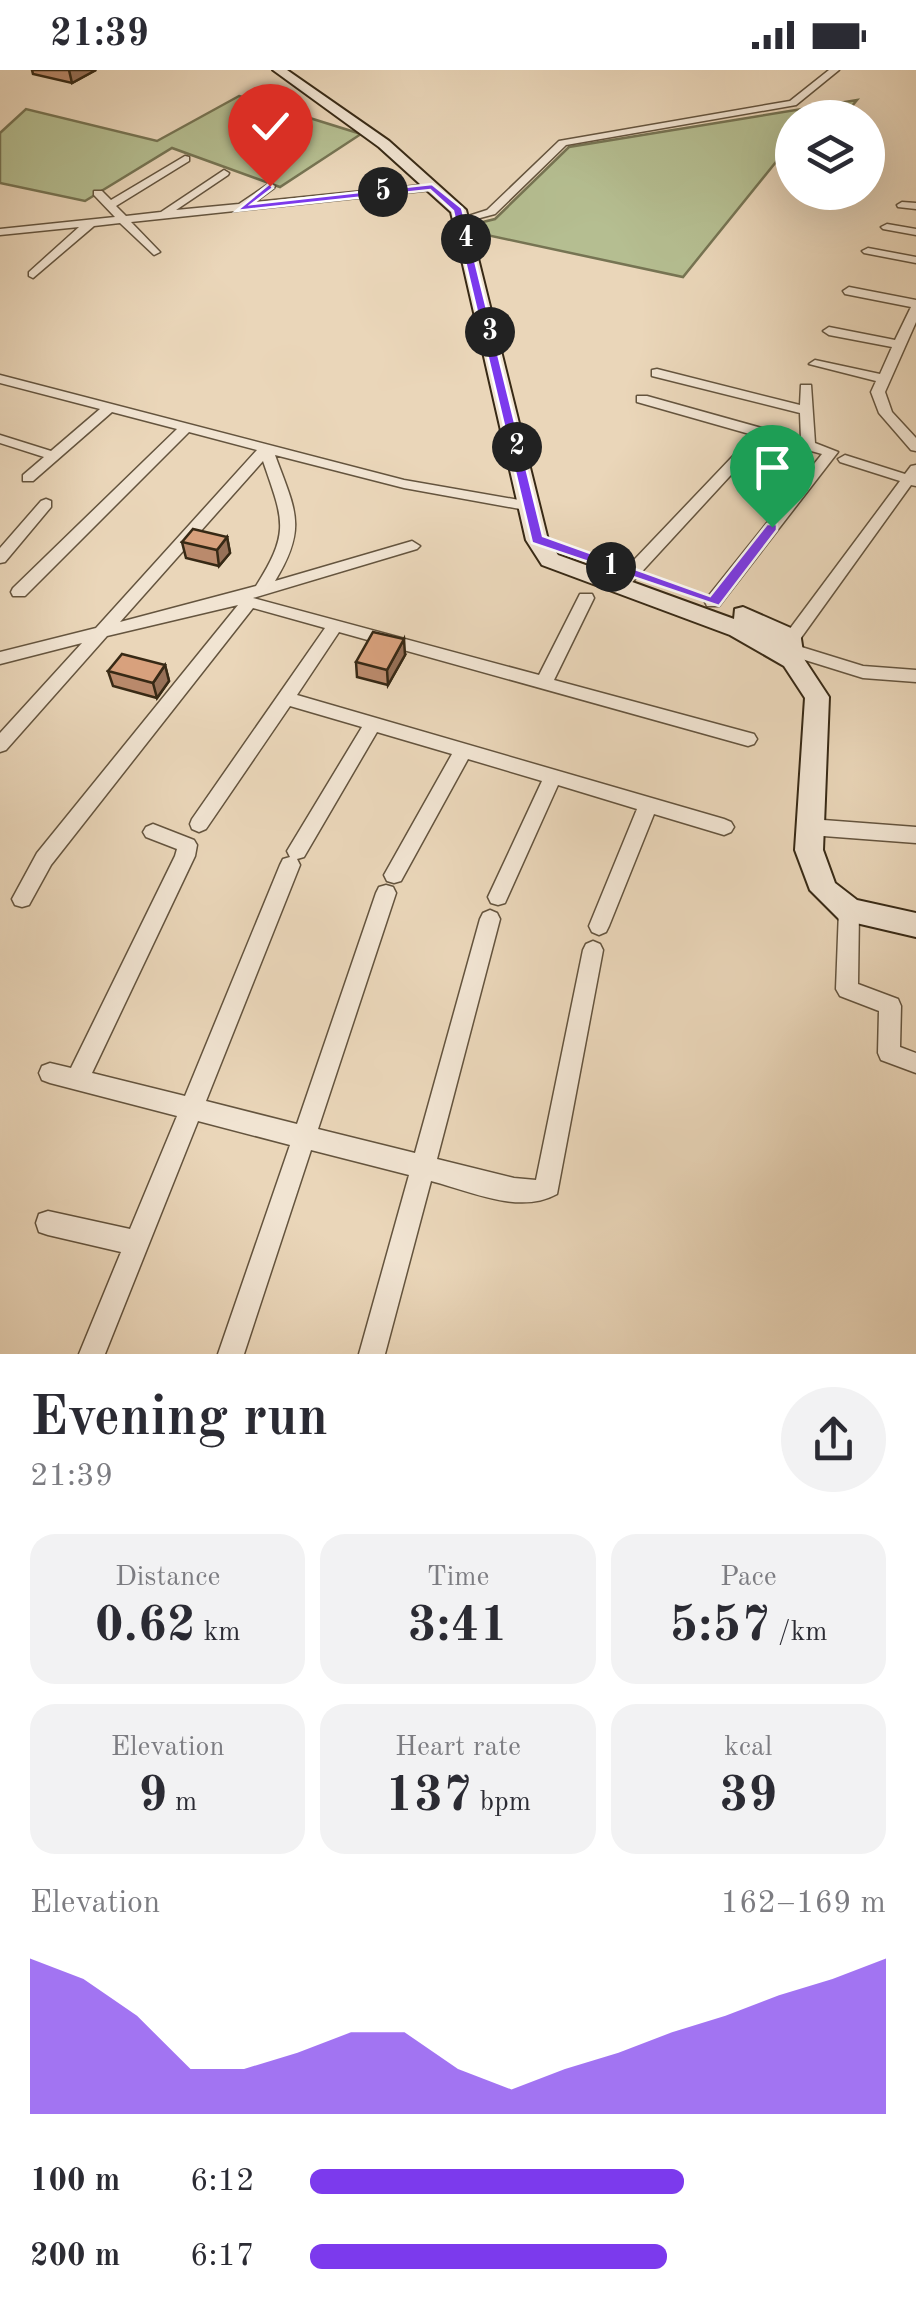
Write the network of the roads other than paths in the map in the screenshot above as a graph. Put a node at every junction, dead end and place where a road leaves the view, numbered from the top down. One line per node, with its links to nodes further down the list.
1 (279, 70): 7 (main road)
2 (823, 70): 14 (street)
3 (835, 70): 14 (street)
4 (186, 160): 10 (street)
5 (224, 173): 13 (street)
6 (270, 186): 12 (street)
7 (432, 187): 12 (street); 14 (main road)
8 (98, 193): 10 (street)
9 (902, 204): 11 (street)
10 (110, 205): 15 (street)
11 (916, 206)
12 (240, 208): 13 (street)
13 (161, 216): 15 (street)
14 (460, 217): 49 (main road)
15 (124, 220): 16 (street); 23 (street)
16 (91, 223): 18 (street); 25 (street)
17 (887, 226): 20 (street)
18 (14, 231): 19 (street); 21 (street)
19 (0, 232)
20 (916, 232)
21 (0, 243)
22 (868, 251): 24 (street)
23 (154, 252)
24 (916, 260)
25 (33, 274)
26 (849, 291): 27 (street)
27 (916, 306): 29 (street)
28 (830, 331): 29 (street)
29 (899, 346): 33 (street)
30 (814, 364): 33 (street)
31 (657, 373): 37 (street)
32 (0, 379): 36 (street)
33 (884, 379): 42 (street)
34 (806, 388): 37 (street)
35 (642, 399): 39 (street)
36 (110, 408): 38 (street); 44 (street)
37 (807, 412): 41 (street)
38 (186, 428): 43 (street); 53 (street)
39 (762, 433): 41 (street); 52 (street)
40 (0, 440): 44 (street)
41 (808, 446): 56 (street)
42 (916, 447)
43 (266, 449): 49 (street); 54 (street); 58 (street)
44 (54, 456): 47 (street)
45 (845, 460): 46 (street)
46 (914, 477): 59 (street)
47 (28, 478)
48 (46, 504): 51 (street)
49 (531, 506): 52 (main road)
50 (412, 546): 54 (street)
51 (0, 558)
52 (624, 580): 56 (main road); 59 (main road)
53 (19, 592)
54 (248, 596): 57 (street); 58 (street); 75 (street)
55 (586, 598): 62 (street)
56 (713, 602): 59 (main road)
57 (335, 626): 62 (street); 63 (street)
58 (103, 631): 60 (street); 66 (street)
59 (793, 650): 61 (street); 72 (main road)
60 (0, 658)
61 (916, 676)
62 (543, 684): 65 (street)
63 (285, 698): 64 (street); 70 (street)
64 (373, 724): 67 (street); 83 (street)
65 (748, 739)
66 (0, 745)
67 (463, 751): 68 (street); 84 (street)
68 (553, 777): 69 (street); 85 (street)
69 (648, 805): 71 (street); 78 (street)
70 (199, 824)
71 (724, 827)
72 (810, 827): 74 (street); 76 (main road)
73 (153, 832): 82 (street)
74 (916, 835)
75 (22, 899)
76 (848, 910): 77 (main road); 80 (street)
77 (916, 925)
78 (599, 926)
79 (593, 950): 85 (street)
80 (916, 1063)
81 (50, 1073): 82 (street)
82 (77, 1080): 83 (street)
83 (190, 1108): 84 (street); 87 (street)
84 (302, 1136): 85 (street); 89 (street)
85 (424, 1167): 90 (street)
86 (48, 1223): 87 (street)
87 (136, 1244): 88 (street)
88 (92, 1354)
89 (231, 1354)
90 (372, 1354)

